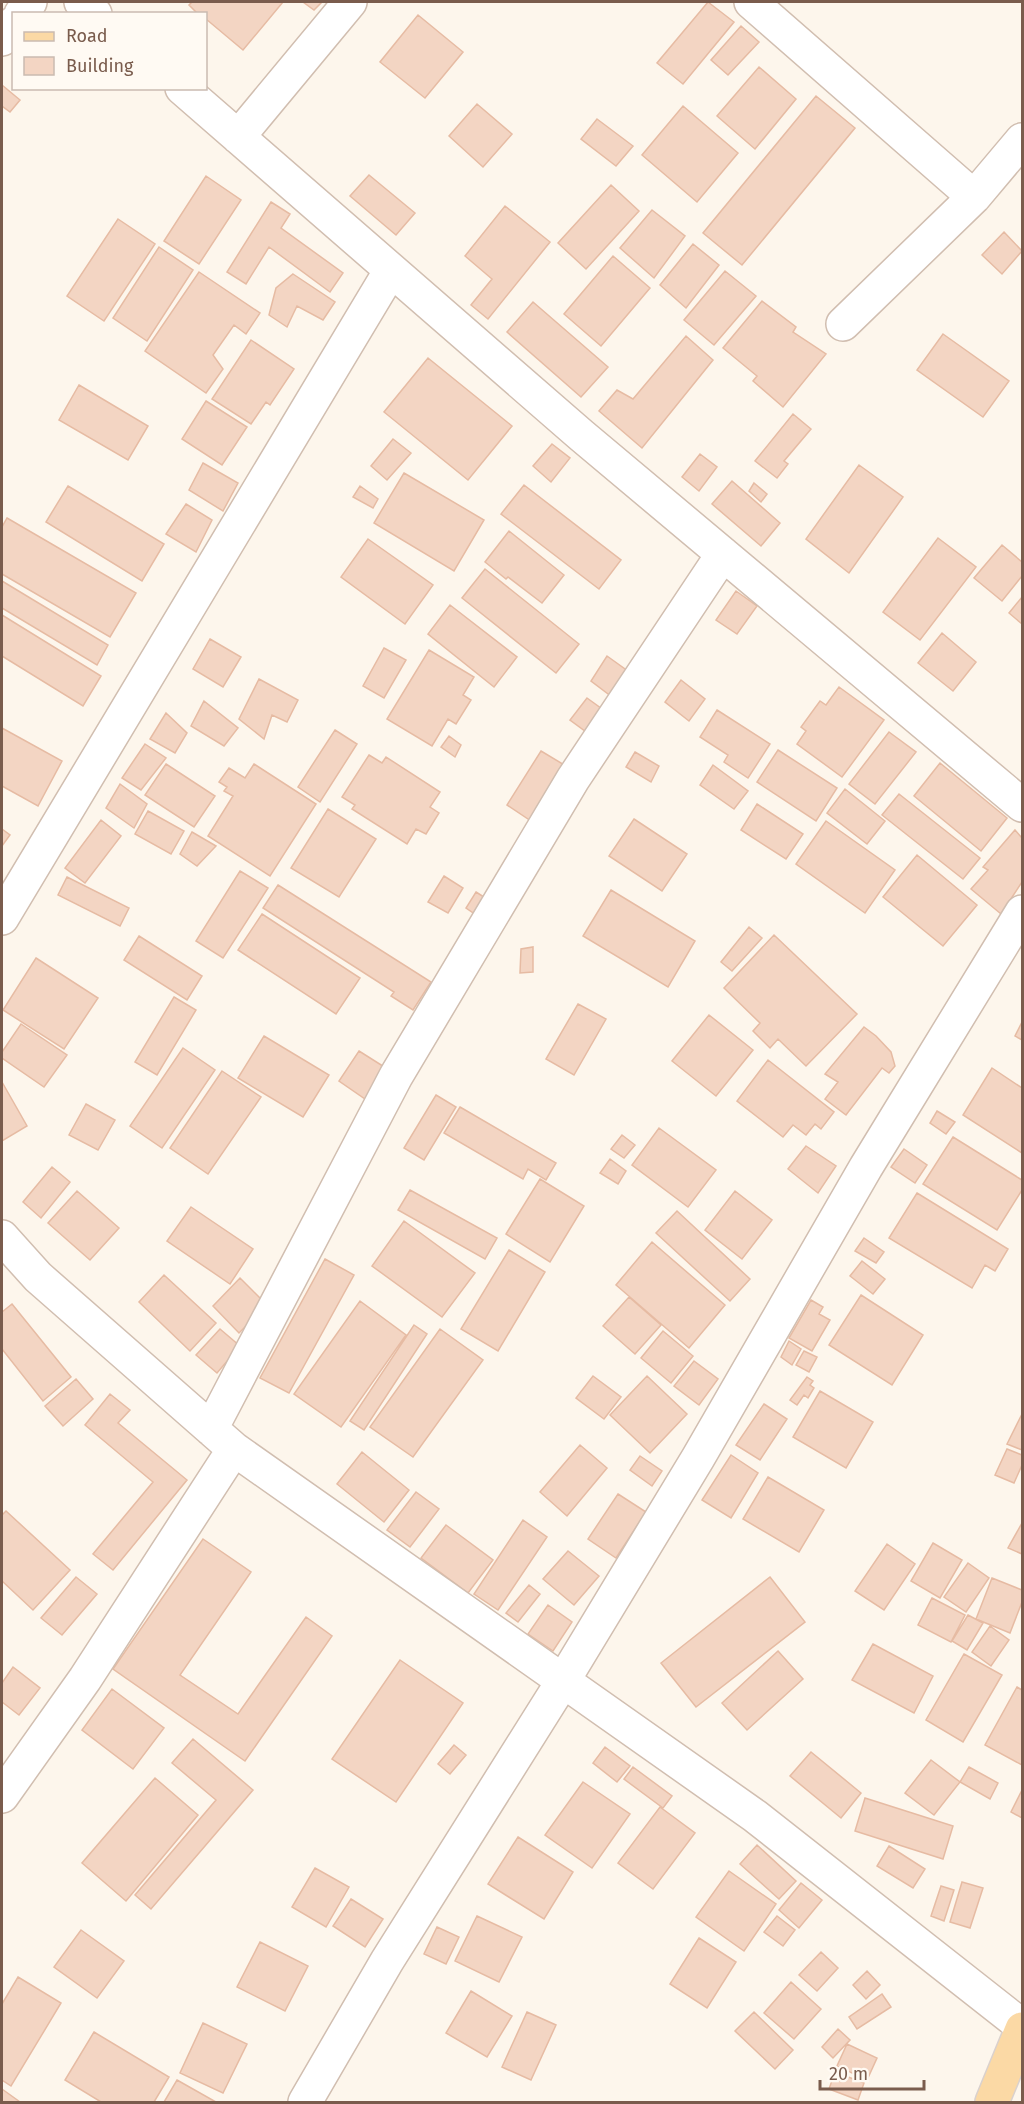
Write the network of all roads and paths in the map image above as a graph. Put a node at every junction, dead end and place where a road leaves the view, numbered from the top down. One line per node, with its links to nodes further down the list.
1 (81, 2): 4 (street)
2 (350, 2): 8 (street)
3 (752, 2): 10 (street)
4 (93, 12)
5 (12, 26): 6 (street)
6 (2, 39)
7 (184, 90): 8 (street)
8 (238, 137): 11 (street)
9 (1023, 140): 10 (street)
10 (974, 197): 12 (street)
11 (391, 270): 13 (street); 16 (street)
12 (843, 324)
13 (723, 554): 14 (street); 18 (street)
14 (1023, 805)
15 (1023, 912): 19 (street)
16 (2, 918)
17 (2, 1237): 18 (street)
18 (222, 1439): 19 (street); 20 (street)
19 (563, 1681): 21 (street); 22 (street)
20 (2, 1796)
21 (1023, 2028): 23 (main road)
22 (305, 2103)
23 (992, 2103)

